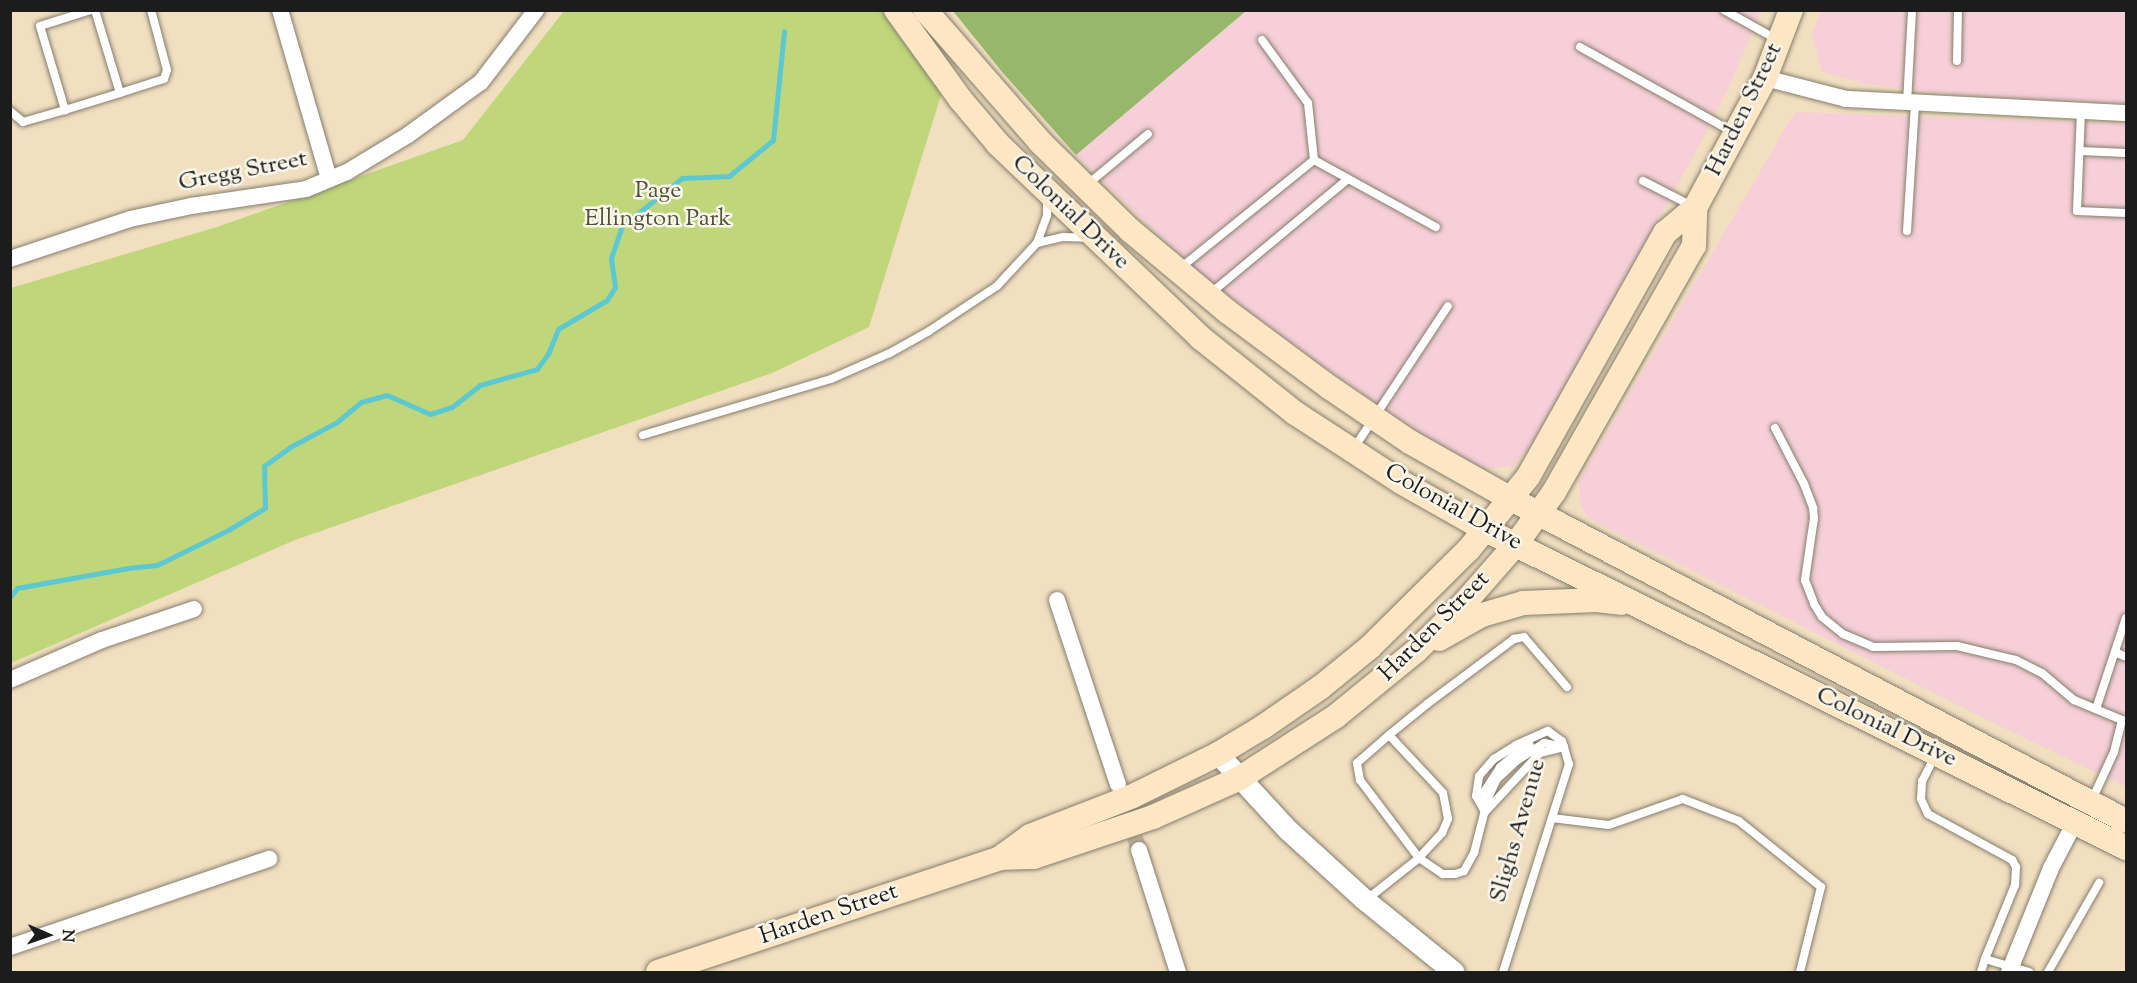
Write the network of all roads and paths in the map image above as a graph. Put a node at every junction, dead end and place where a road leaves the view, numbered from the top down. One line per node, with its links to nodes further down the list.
1 (93, 10): 16 (lane); 18 (lane)
2 (151, 10): 16 (lane)
3 (280, 10): 27 (street)
4 (536, 10): 27 (street, Gregg Street)
5 (896, 10): 31 (main road, Colonial Drive)
6 (925, 10): 30 (main road, Colonial Drive)
7 (1724, 10): 12 (lane)
8 (1791, 10): 12 (main road, Harden Street)
9 (1912, 10): 17 (lane)
10 (1958, 10): 14 (lane)
11 (1262, 40): 26 (lane)
12 (1780, 41): 15 (main road, Harden Street)
13 (1580, 46): 23 (lane)
14 (1958, 61)
15 (1765, 78): 17 (street); 23 (main road, Harden Street)
16 (120, 93): 18 (lane)
17 (1911, 103): 20 (street); 35 (lane)
18 (65, 110): 19 (lane)
19 (10, 111)
20 (2081, 111): 21 (street); 24 (lane)
21 (2127, 112)
22 (1148, 134): 30 (lane)
23 (1736, 134): 32 (main road, Harden Street)
24 (2080, 150): 25 (lane); 33 (lane)
25 (2127, 153)
26 (1314, 160): 28 (lane); 39 (lane)
27 (329, 179): 38 (street, Gregg Street)
28 (1348, 179): 34 (lane); 40 (lane)
29 (1643, 181): 32 (lane)
30 (1085, 186): 39 (main road, Colonial Drive)
31 (1047, 192): 36 (main road, Colonial Drive); 37 (lane)
32 (1695, 208): 46 (main road, Harden Street); 47 (main road, Harden Street)
33 (2127, 213)
34 (1436, 228)
35 (1907, 231)
36 (1096, 240): 37 (lane); 45 (main road, Colonial Drive)
37 (1037, 243): 44 (lane)
38 (10, 259)
39 (1178, 270): 40 (main road, Colonial Drive)
40 (1208, 295): 42 (main road, Colonial Drive)
41 (1448, 306): 42 (lane)
42 (1373, 417): 45 (lane); 46 (main road, Colonial Drive)
43 (1774, 428): 59 (lane)
44 (643, 435)
45 (1353, 450): 48 (main road, Colonial Drive)
46 (1511, 499): 47 (main road, Colonial Drive); 48 (main road, Harden Street)
47 (1539, 514): 49 (main road, Harden Street); 66 (main road, Colonial Drive)
48 (1486, 530): 49 (main road, Colonial Drive); 63 (main road, Harden Street)
49 (1516, 544): 51 (main road, Colonial Drive); 54 (main road, Harden Street)
50 (1057, 600): 65 (street)
51 (1638, 605): 54 (main road); 62 (main road, Colonial Drive)
52 (194, 609): 57 (street)
53 (2127, 618): 55 (lane)
54 (1416, 651): 64 (main road, Harden Street)
55 (2115, 652): 56 (lane); 59 (lane)
56 (2127, 657)
57 (10, 681)
58 (1567, 687): 60 (lane)
59 (2097, 709): 66 (lane)
60 (1389, 735): 74 (lane); 74 (lane, Slighs Avenue)
61 (1564, 747): 67 (lane); 67 (lane, Slighs Avenue); 67 (lane); 68 (lane, Slighs Avenue)
62 (1936, 753): 70 (main road, Colonial Drive); 79 (lane)
63 (1218, 754): 64 (street); 73 (main road, Harden Street)
64 (1240, 778): 73 (main road, Harden Street); 77 (street)
65 (1117, 780)
66 (2091, 802): 69 (main road, Colonial Drive)
67 (1485, 812): 74 (lane, Slighs Avenue)
68 (1552, 818): 84 (lane, Slighs Avenue); 85 (lane)
69 (2127, 821)
70 (2075, 822): 71 (main road, Colonial Drive); 80 (street)
71 (2127, 848)
72 (1140, 850): 82 (street)
73 (1000, 858): 81 (main road, Harden Street)
74 (1419, 858): 77 (lane)
75 (269, 859): 78 (street)
76 (2099, 883): 88 (lane)
77 (1365, 900): 83 (street)
78 (10, 947)
79 (1985, 959): 80 (lane); 86 (lane)
80 (2011, 969): 87 (lane)
81 (658, 972)
82 (1178, 972)
83 (1454, 972)
84 (1503, 972)
85 (1800, 972)
86 (1982, 972)
87 (2029, 972)
88 (2048, 972)

